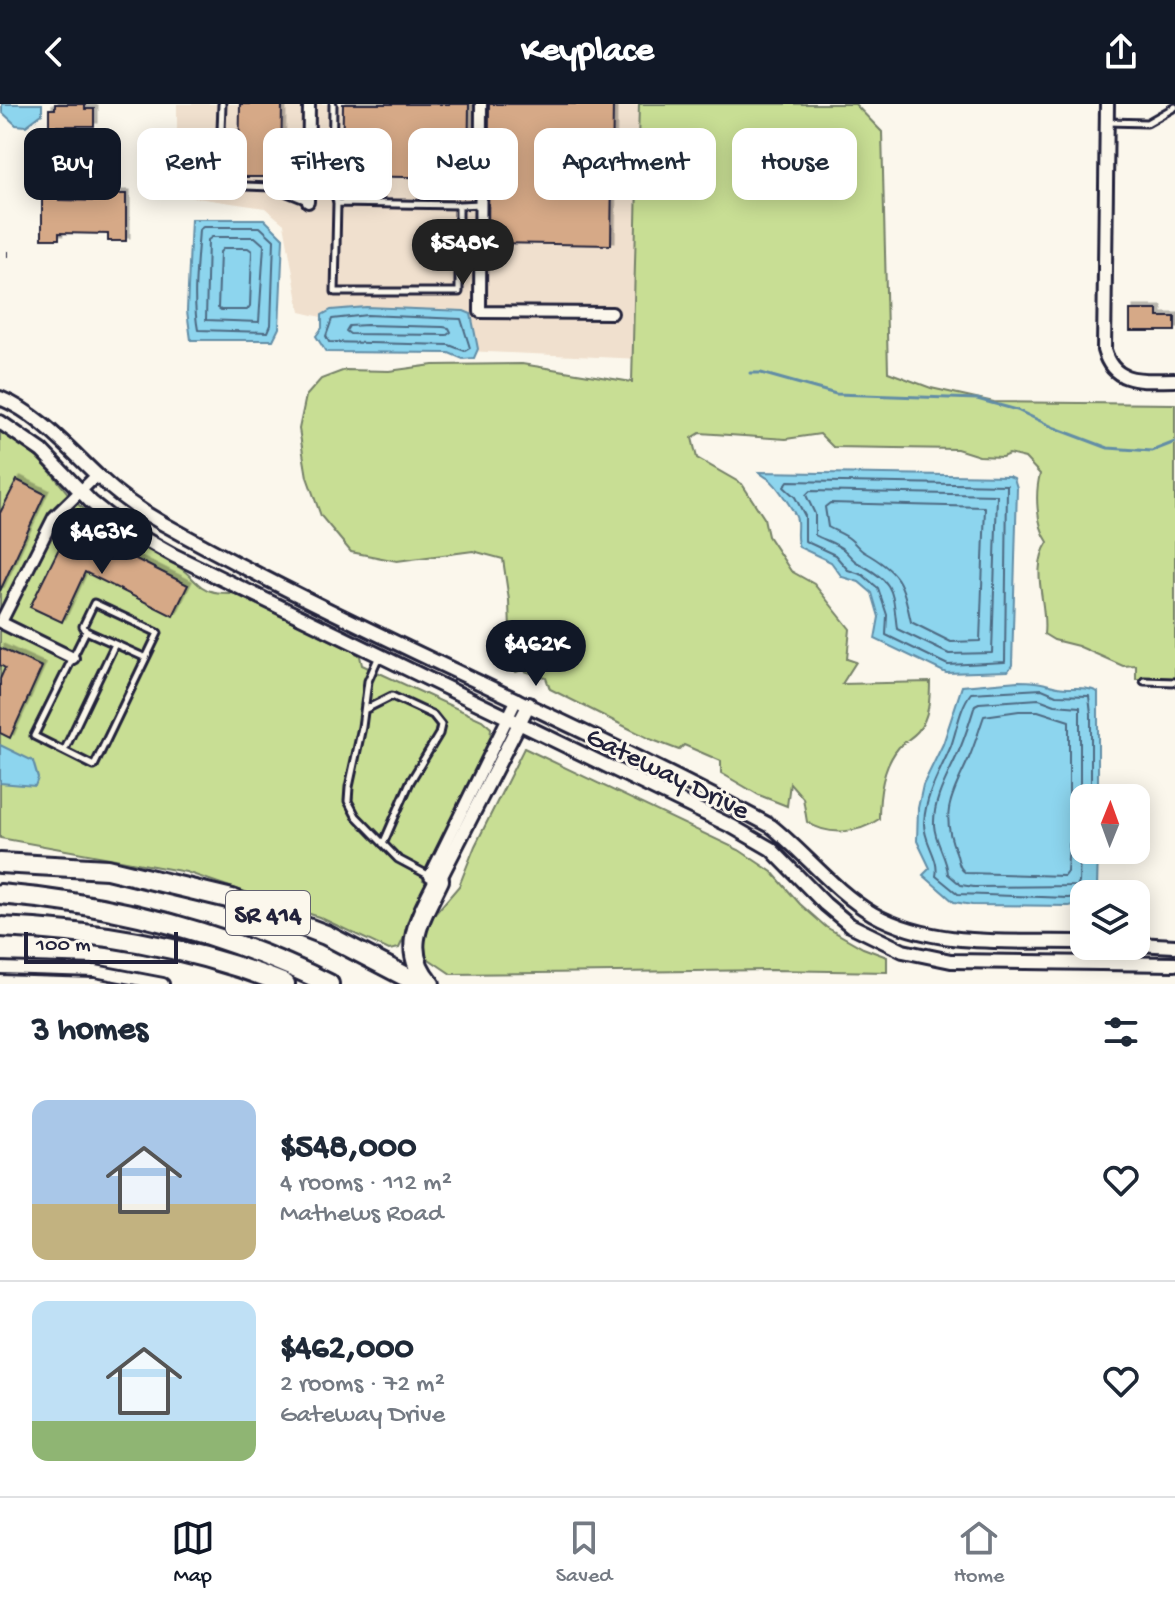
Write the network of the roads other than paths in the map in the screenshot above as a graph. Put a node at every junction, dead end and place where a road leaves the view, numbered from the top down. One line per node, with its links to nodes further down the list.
1 (222, 104): 8 (lane)
2 (309, 104): 8 (street)
3 (333, 104): 9 (lane)
4 (481, 104): 10 (street)
5 (1107, 104): 7 (street)
6 (1175, 107): 7 (lane)
7 (1107, 122): 13 (street)
8 (308, 202)
9 (337, 203): 11 (lane); 11 (lane)
10 (481, 204): 11 (lane); 12 (street)
11 (459, 205)
12 (612, 313)
13 (1175, 380)
14 (0, 398): 16 (street, Gateway Drive)
15 (0, 422): 17 (street, Gateway Drive)
16 (97, 475): 17 (street); 18 (street, Gateway Drive)
17 (80, 491): 19 (street, Gateway Drive); 20 (street)
18 (225, 556): 19 (street); 28 (street, Gateway Drive)
19 (215, 575): 23 (street, Gateway Drive)
20 (1, 622): 24 (street)
21 (86, 631): 22 (lane); 24 (lane); 25 (lane)
22 (115, 644): 25 (lane); 31 (lane)
23 (379, 655): 29 (lane); 30 (street, Gateway Drive)
24 (73, 658): 31 (lane)
25 (146, 658): 31 (lane)
26 (1144, 681): 27 (lane)
27 (1175, 682)
28 (523, 702): 30 (street); 35 (street, Gateway Drive)
29 (365, 710): 32 (lane); 32 (lane)
30 (514, 722): 37 (street, Gateway Drive); 38 (street)
31 (64, 751)
32 (383, 844): 38 (lane)
33 (0, 851): 36 (highway)
34 (0, 863): 36 (highway, SR 414)
35 (812, 863): 37 (street); 41 (street, Gateway Drive)
36 (107, 869): 51 (highway, SR 414)
37 (797, 876): 45 (street, Gateway Drive)
38 (435, 878): 52 (highway)
39 (0, 894): 50 (highway, SR 414)
40 (0, 927): 49 (highway)
41 (1019, 941): 42 (street, Gateway Drive); 45 (street)
42 (1070, 942)
43 (1150, 945): 44 (street)
44 (1175, 946)
45 (1019, 963): 46 (street, Gateway Drive)
46 (1175, 964)
47 (0, 968): 48 (street)
48 (163, 984)
49 (285, 984)
50 (329, 984)
51 (420, 984)
52 (430, 984)

